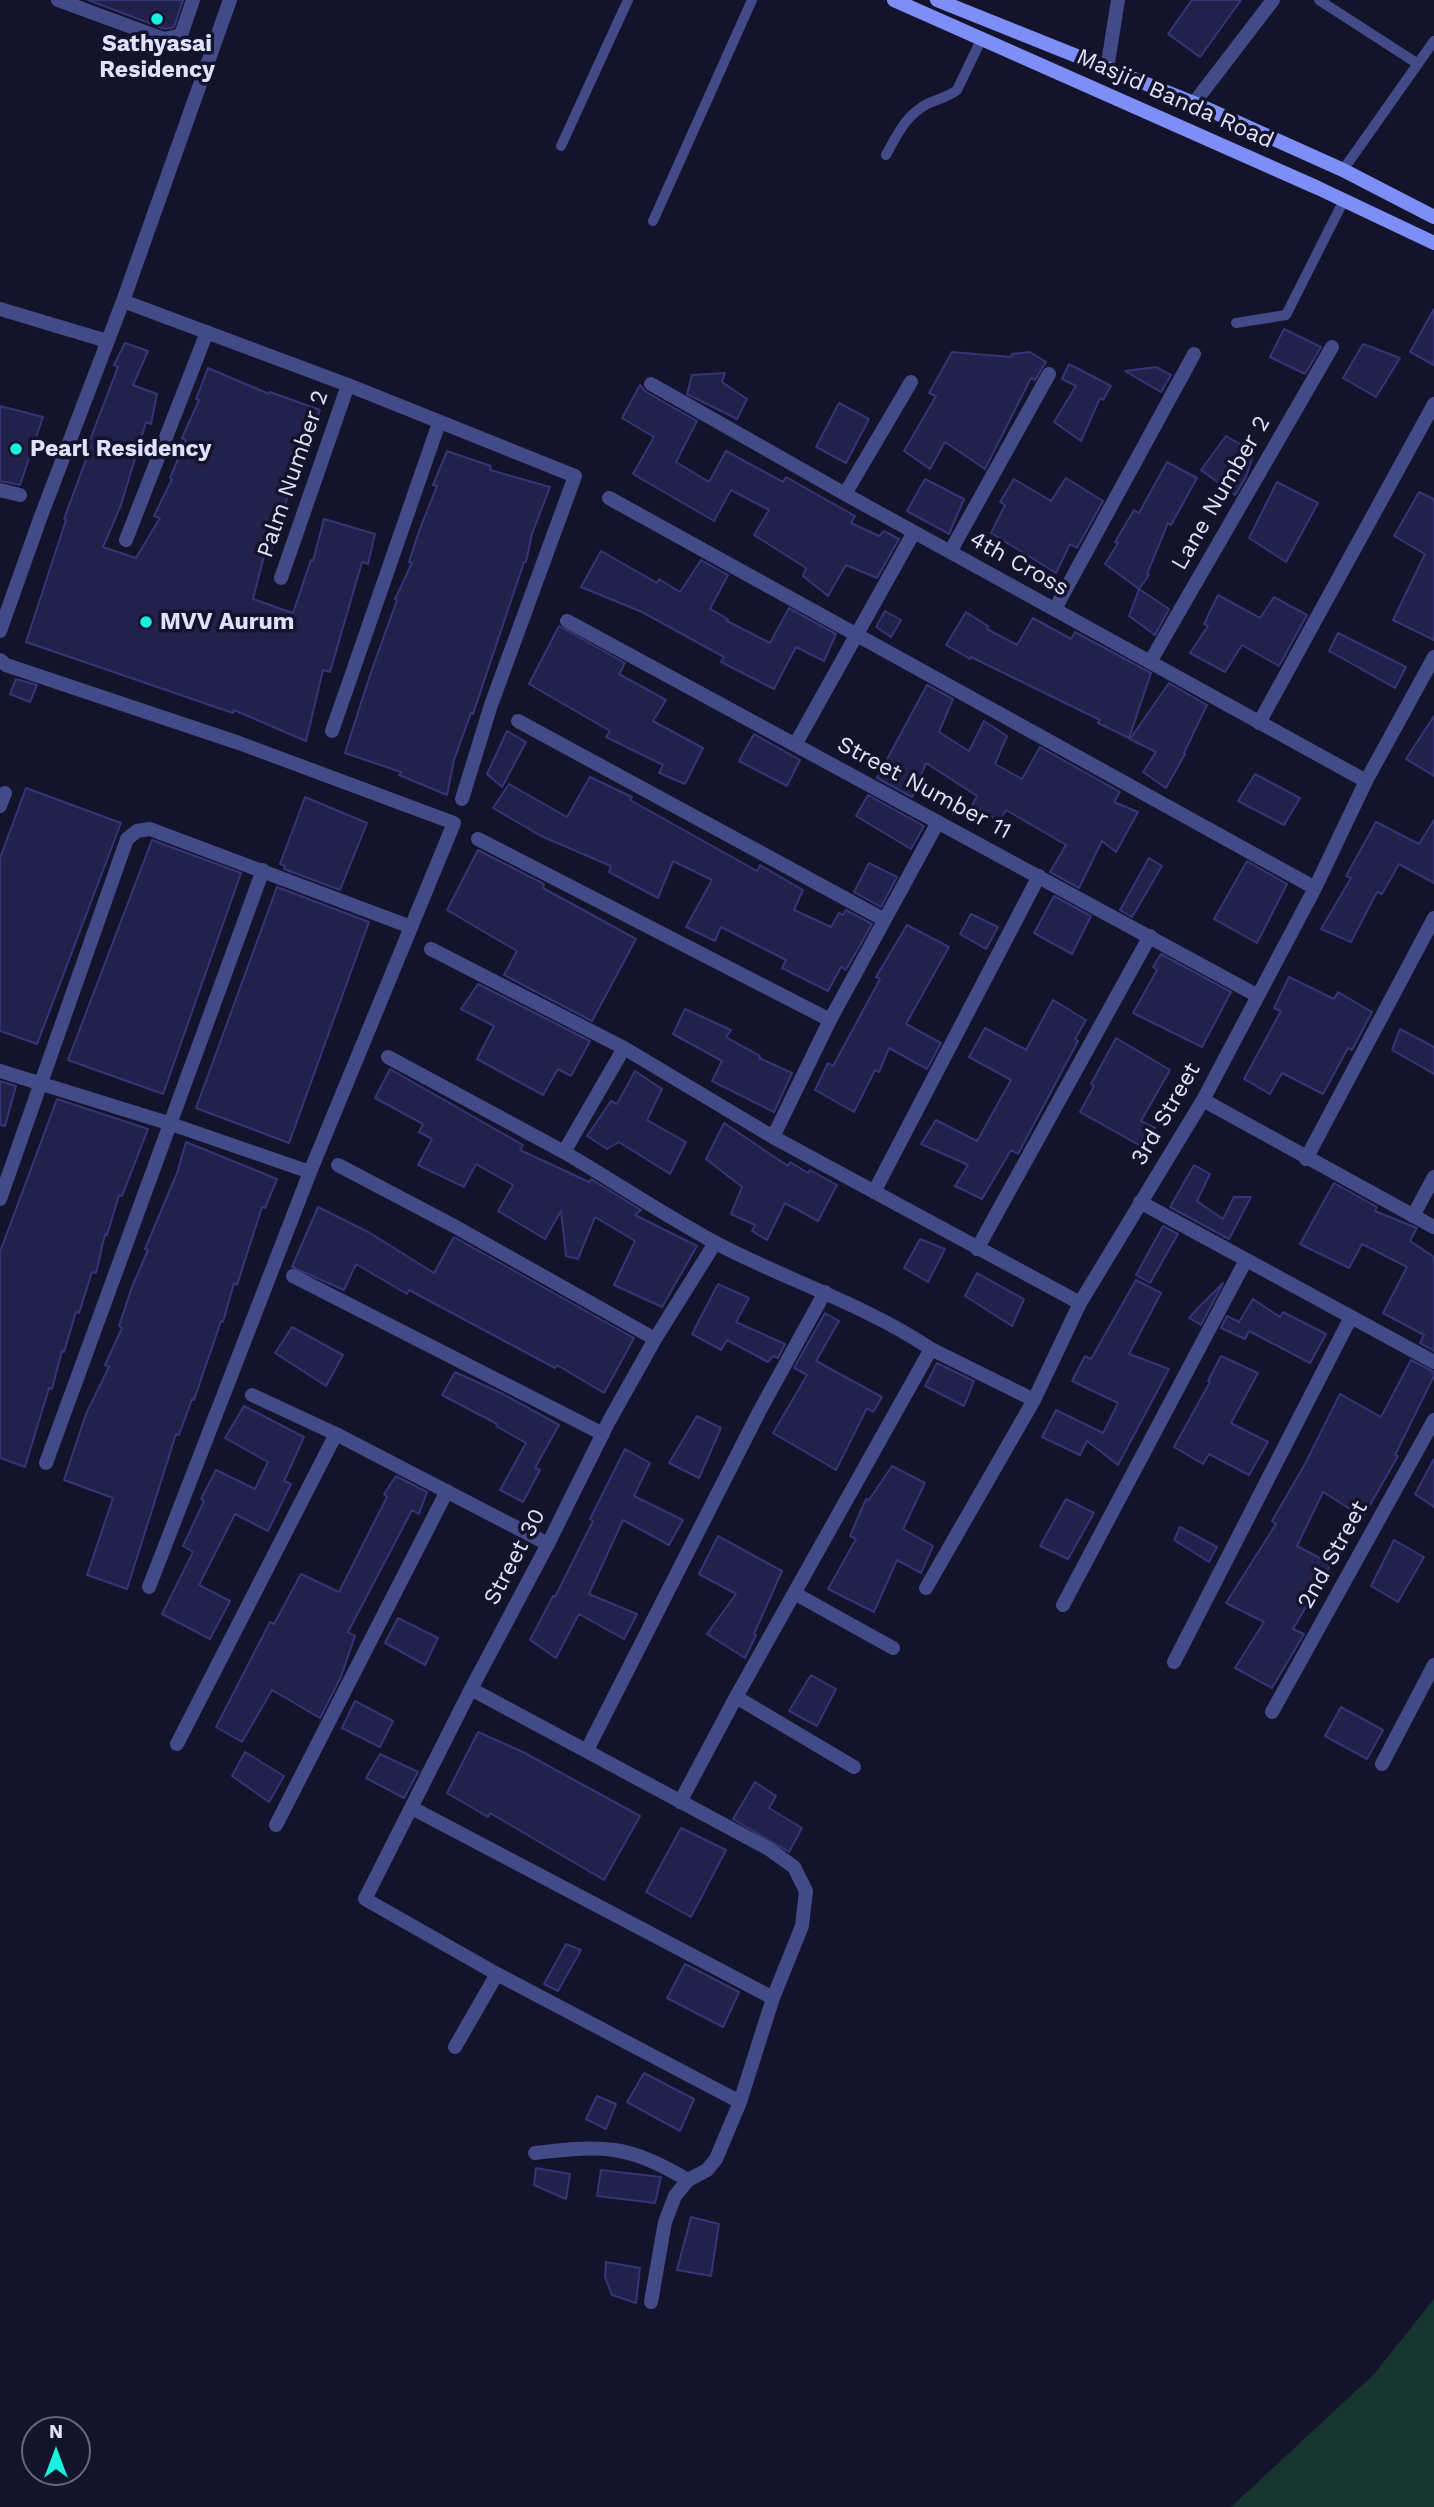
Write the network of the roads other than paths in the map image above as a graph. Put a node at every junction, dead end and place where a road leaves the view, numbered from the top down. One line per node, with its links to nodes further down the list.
1 (58, 0): 2 (street)
2 (193, 0)
3 (230, 0): 23 (street)
4 (628, 0): 16 (lane)
5 (752, 0): 21 (lane)
6 (894, 0): 11 (main road, Masjid Banda Road)
7 (937, 0): 14 (main road, Masjid Banda Road)
8 (1118, 0): 14 (street)
9 (1273, 0): 15 (street)
10 (1319, 0): 13 (lane)
11 (982, 38): 17 (lane); 19 (main road, Masjid Banda Road)
12 (1434, 41): 13 (lane)
13 (1418, 64): 18 (lane)
14 (1107, 69): 15 (main road, Masjid Banda Road)
15 (1194, 103): 18 (main road, Masjid Banda Road)
16 (561, 146)
17 (886, 155)
18 (1343, 170): 20 (main road, Masjid Banda Road)
19 (1344, 200): 22 (main road, Masjid Banda Road); 25 (lane)
20 (1434, 217)
21 (653, 221)
22 (1434, 243)
23 (123, 301): 26 (street); 27 (street)
24 (0, 309): 27 (street)
25 (1236, 323)
26 (207, 332): 33 (street); 41 (street)
27 (107, 341): 46 (street)
28 (1332, 347): 50 (street, Lane Number 2)
29 (1194, 354): 44 (street)
30 (1049, 374): 42 (street)
31 (911, 382): 37 (street)
32 (651, 384): 37 (street, 4th Cross)
33 (348, 385): 35 (street); 43 (street, Palm Number 2)
34 (1434, 404): 52 (street)
35 (439, 423): 53 (street); 56 (street)
36 (0, 490): 38 (street)
37 (845, 494): 40 (street, 4th Cross)
38 (20, 495)
39 (609, 498): 47 (street)
40 (914, 532): 42 (street, 4th Cross); 47 (street)
41 (126, 540)
42 (950, 552): 44 (street, 4th Cross)
43 (281, 578)
44 (1055, 609): 50 (street, 4th Cross)
45 (567, 621): 54 (street, Street Number 11)
46 (0, 631)
47 (858, 633): 54 (street); 61 (street)
48 (1434, 657): 55 (street, 3rd Street)
49 (0, 660): 64 (street)
50 (1150, 662): 52 (street, 4th Cross)
51 (518, 721): 63 (street)
52 (1259, 723): 55 (street, 4th Cross)
53 (332, 731)
54 (795, 745): 57 (street, Street Number 11)
55 (1366, 781): 61 (street, 3rd Street)
56 (462, 799)
57 (938, 822): 60 (street, Street Number 11); 63 (street)
58 (478, 839): 68 (street)
59 (263, 870): 64 (street); 72 (street); 74 (street)
60 (1039, 876): 65 (street, Street Number 11); 81 (street)
61 (1315, 888): 67 (street, 3rd Street)
62 (1434, 918): 77 (street)
63 (883, 919): 68 (street)
64 (411, 927): 79 (street)
65 (1150, 936): 67 (street, Street Number 11); 87 (street)
66 (431, 949): 69 (street)
67 (1258, 996): 73 (street, 3rd Street)
68 (830, 1020): 75 (street)
69 (624, 1048): 75 (street); 76 (street)
70 (388, 1057): 76 (street)
71 (0, 1071): 72 (street)
72 (41, 1084): 74 (street); 82 (street)
73 (1203, 1100): 77 (street); 83 (street, 3rd Street)
74 (171, 1124): 79 (street); 101 (street)
75 (774, 1137): 81 (street)
76 (565, 1152): 86 (street)
77 (1306, 1159): 84 (street)
78 (338, 1165): 93 (street)
79 (310, 1172): 104 (street)
80 (1434, 1177): 84 (street)
81 (874, 1192): 87 (street)
82 (0, 1199)
83 (1140, 1202): 88 (street); 91 (street, 3rd Street)
84 (1413, 1216): 85 (street)
85 (1434, 1227)
86 (715, 1242): 90 (street); 93 (street, Street 30)
87 (977, 1249): 91 (street)
88 (1246, 1260): 92 (street); 107 (street)
89 (293, 1276): 100 (street)
90 (825, 1292): 94 (street); 115 (street)
91 (1080, 1303): 97 (street, 3rd Street)
92 (1351, 1317): 95 (street); 109 (street)
93 (655, 1339): 100 (street, Street 30)
94 (931, 1349): 97 (street); 106 (street)
95 (1434, 1362)
96 (252, 1395): 99 (street)
97 (1034, 1400): 105 (street, 3rd Street)
98 (1434, 1420): 113 (street, 2nd Street)
99 (336, 1434): 102 (street); 114 (street)
100 (603, 1434): 103 (street, Street 30)
101 (46, 1463)
102 (447, 1491): 103 (street); 120 (street)
103 (548, 1544): 111 (street, Street 30)
104 (149, 1587)
105 (926, 1588)
106 (794, 1593): 108 (street); 112 (street)
107 (1063, 1605)
108 (893, 1648)
109 (1174, 1662)
110 (1434, 1665): 116 (street)
111 (471, 1689): 115 (street); 119 (street, Street 30)
112 (736, 1697): 117 (street); 118 (street)
113 (1272, 1712)
114 (177, 1744)
115 (587, 1750): 118 (street)
116 (1382, 1764)
117 (854, 1767)
118 (680, 1802): 122 (street)
119 (412, 1808): 121 (street, Street 30); 122 (street)
120 (276, 1825)
121 (497, 1974): 123 (street); 124 (street)
122 (773, 1998): 124 (street)
123 (455, 2047)
124 (740, 2102): 126 (street)
125 (535, 2153): 126 (street)
126 (688, 2180): 127 (street)
127 (651, 2302)

